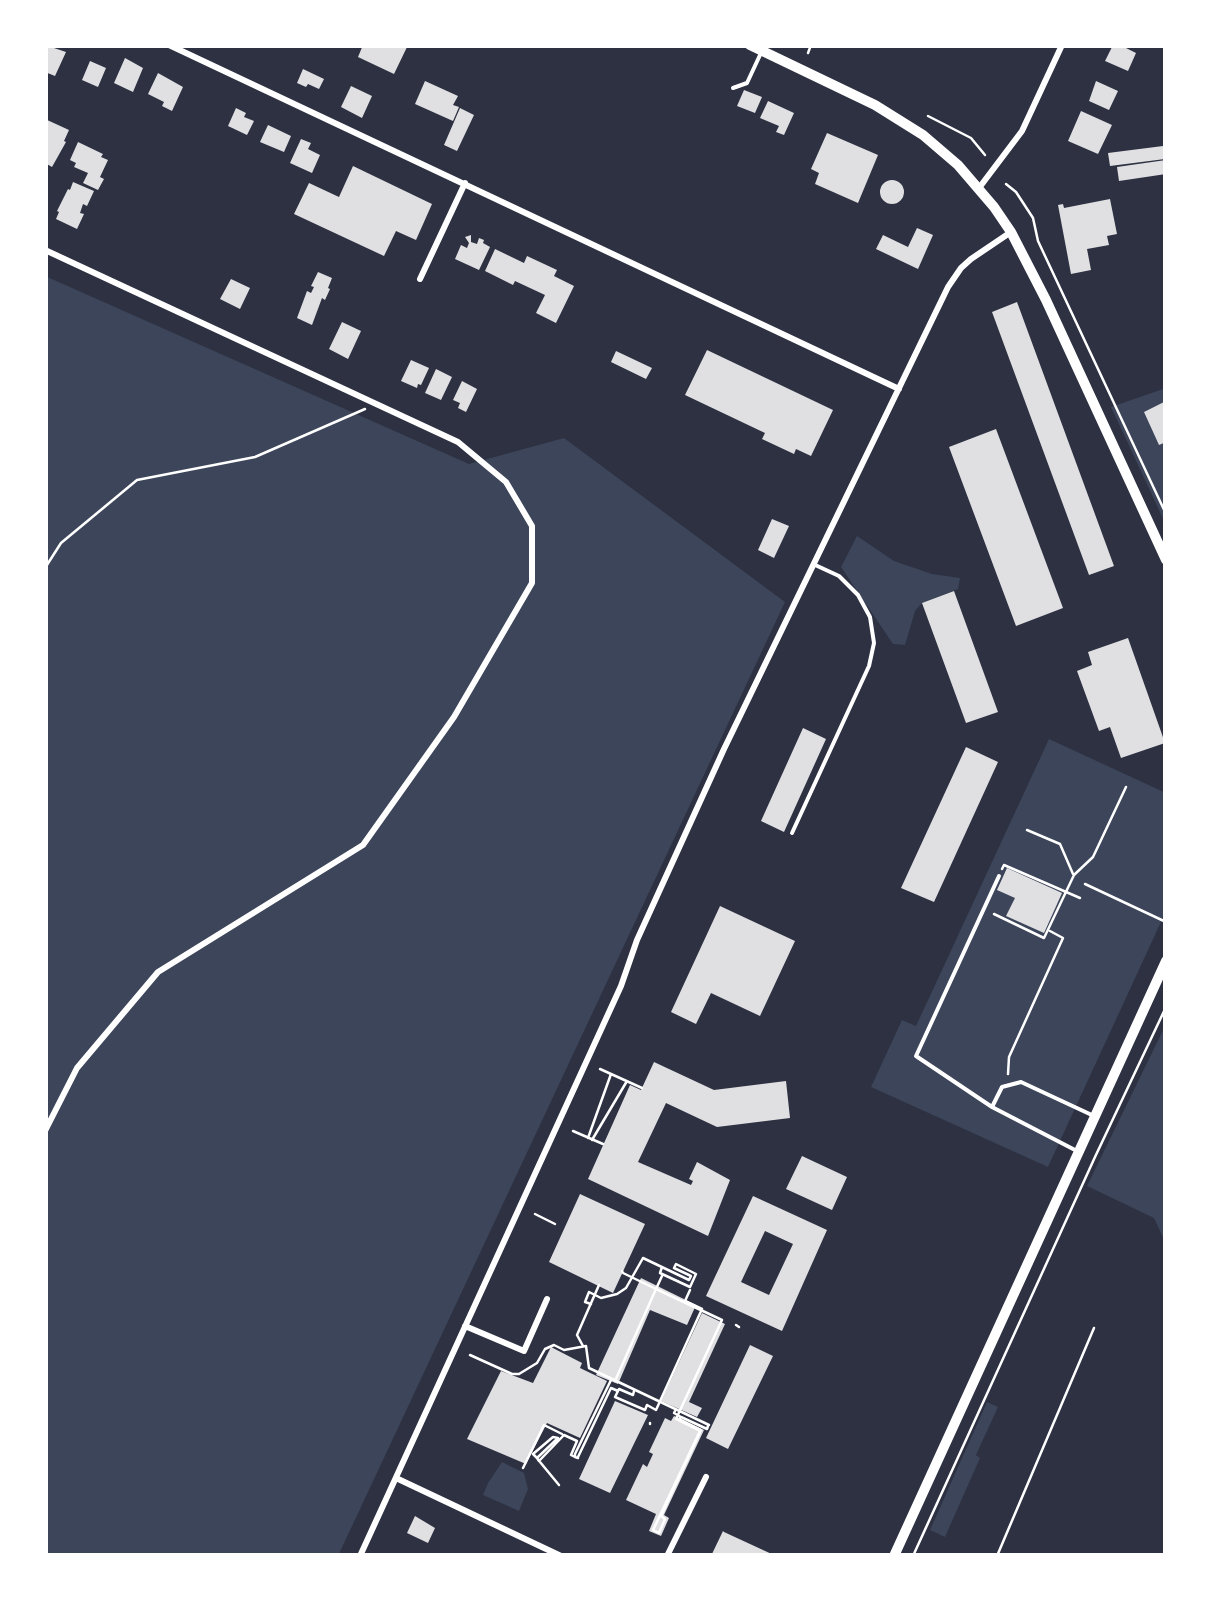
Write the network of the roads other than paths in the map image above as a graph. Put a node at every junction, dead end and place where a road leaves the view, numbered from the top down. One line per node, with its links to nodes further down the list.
1 (169, 45): 5 (street)
2 (1062, 45): 6 (street)
3 (756, 48): 4 (lane); 6 (main road)
4 (733, 88)
5 (465, 183): 9 (street); 10 (street)
6 (979, 188): 7 (main road)
7 (1012, 232): 10 (street); 11 (main road)
8 (45, 250): 18 (street)
9 (420, 280)
10 (898, 389): 12 (street)
11 (1166, 560)
12 (814, 564): 13 (lane); 21 (street)
13 (792, 833)
14 (999, 876): 16 (lane)
15 (1166, 961): 17 (main road)
16 (992, 1108): 17 (lane); 19 (lane)
17 (1095, 1117): 19 (main road)
18 (45, 1131)
19 (1079, 1152): 27 (main road)
20 (547, 1300): 21 (street)
21 (465, 1326): 23 (street)
22 (706, 1477): 26 (street)
23 (396, 1478): 24 (street); 25 (street)
24 (360, 1556)
25 (561, 1556)
26 (666, 1556)
27 (894, 1556)

